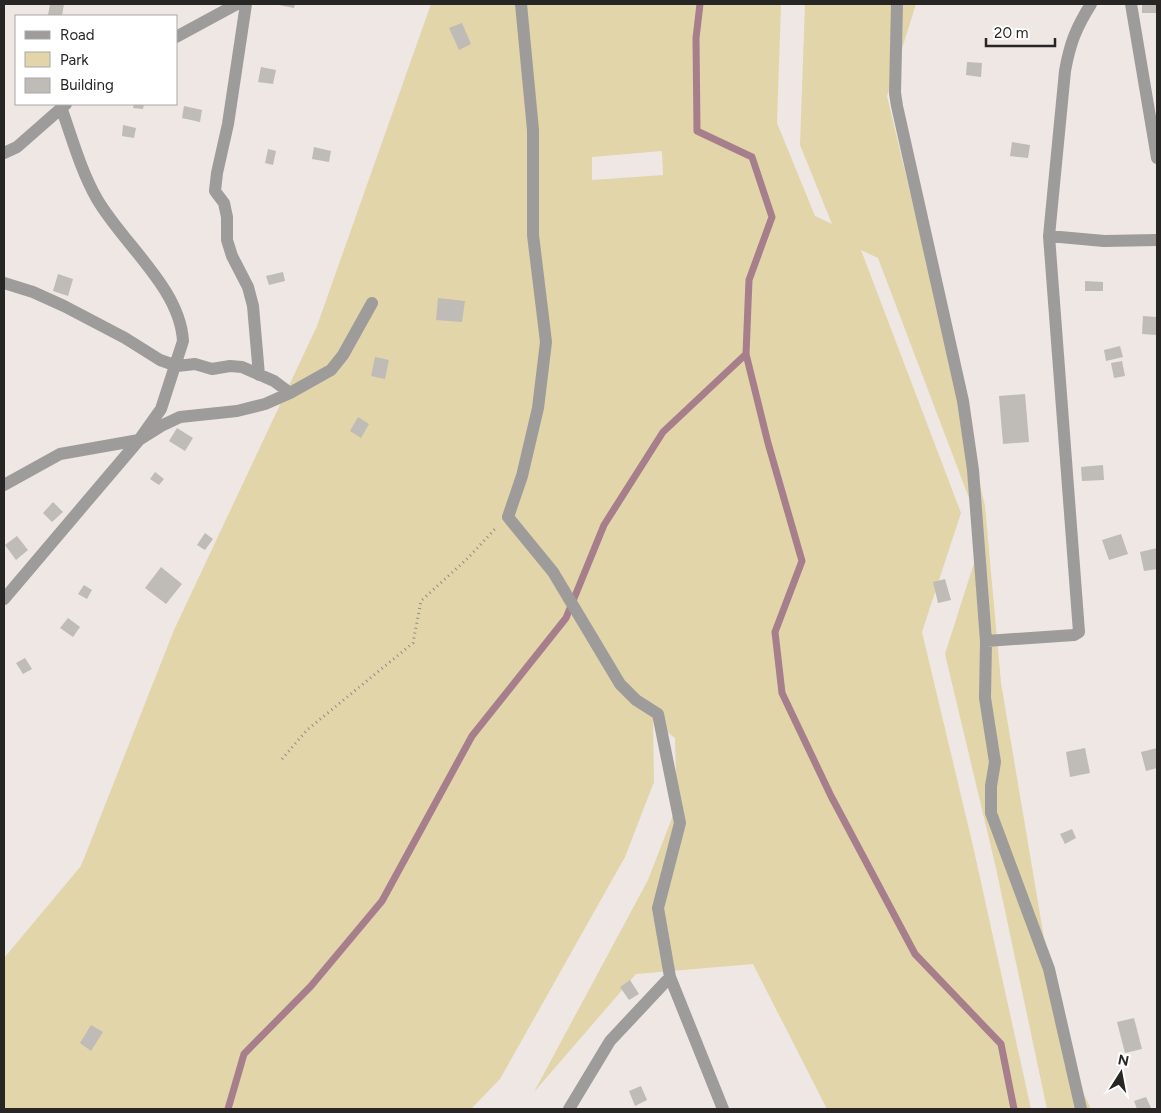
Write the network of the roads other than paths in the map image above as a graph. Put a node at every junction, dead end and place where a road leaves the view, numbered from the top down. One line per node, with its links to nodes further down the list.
1 (237, 4): 7 (street)
2 (246, 4): 16 (street)
3 (521, 4): 22 (street)
4 (897, 4): 21 (street)
5 (1091, 4): 11 (street)
6 (1131, 4): 10 (street)
7 (178, 35)
8 (63, 105): 9 (street); 15 (street)
9 (4, 153)
10 (1157, 158)
11 (1049, 236): 12 (street); 21 (street)
12 (1157, 240)
13 (4, 282): 15 (street)
14 (372, 303): 17 (street)
15 (177, 366): 16 (street); 18 (street)
16 (258, 375): 17 (street)
17 (290, 393): 18 (street)
18 (139, 440): 19 (street); 20 (street)
19 (4, 485)
20 (4, 599)
21 (986, 641): 25 (street)
22 (670, 977): 23 (street); 24 (street)
23 (569, 1109)
24 (723, 1109)
25 (1081, 1109)

